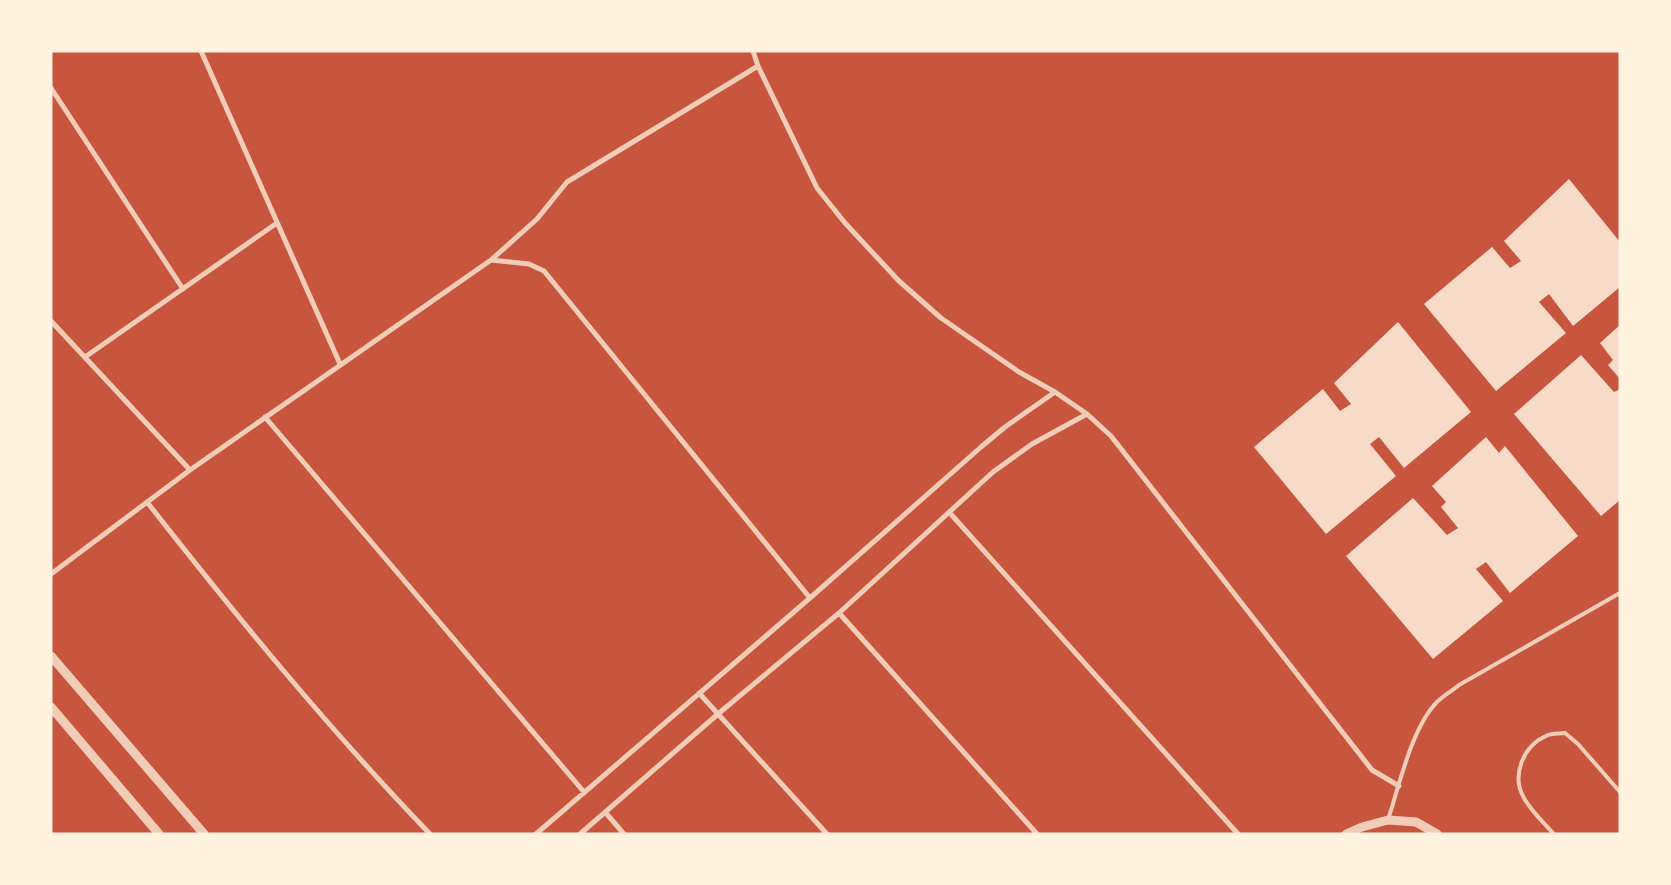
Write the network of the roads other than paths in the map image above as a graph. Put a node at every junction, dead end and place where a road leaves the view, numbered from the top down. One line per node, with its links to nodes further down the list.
1 (202, 51): 5 (street)
2 (752, 51): 3 (street)
3 (758, 66): 6 (street); 11 (street)
4 (51, 88): 7 (street)
5 (277, 223): 7 (street); 10 (street)
6 (491, 260): 10 (street); 19 (street)
7 (183, 289): 9 (street)
8 (51, 321): 9 (street)
9 (85, 357): 14 (street)
10 (340, 364): 13 (street)
11 (1055, 392): 12 (street); 19 (street)
12 (1087, 414): 16 (street); 25 (street)
13 (265, 417): 14 (street); 26 (street)
14 (190, 470): 15 (street)
15 (147, 502): 17 (street); 32 (street)
16 (949, 512): 20 (street); 38 (street)
17 (51, 574)
18 (1620, 593): 25 (lane)
19 (810, 598): 22 (street)
20 (839, 613): 24 (street); 37 (street)
21 (51, 656): 31 (street)
22 (699, 693): 24 (street); 26 (street)
23 (51, 707): 30 (street)
24 (718, 714): 28 (street); 36 (street)
25 (1399, 786): 29 (lane)
26 (584, 792): 33 (street)
27 (1620, 792): 41 (lane)
28 (605, 812): 34 (street); 35 (street)
29 (1388, 820): 39 (street); 40 (street)
30 (159, 834)
31 (204, 834)
32 (430, 834)
33 (536, 834)
34 (580, 834)
35 (624, 834)
36 (827, 834)
37 (1037, 834)
38 (1238, 834)
39 (1346, 834)
40 (1437, 834)
41 (1554, 834)

